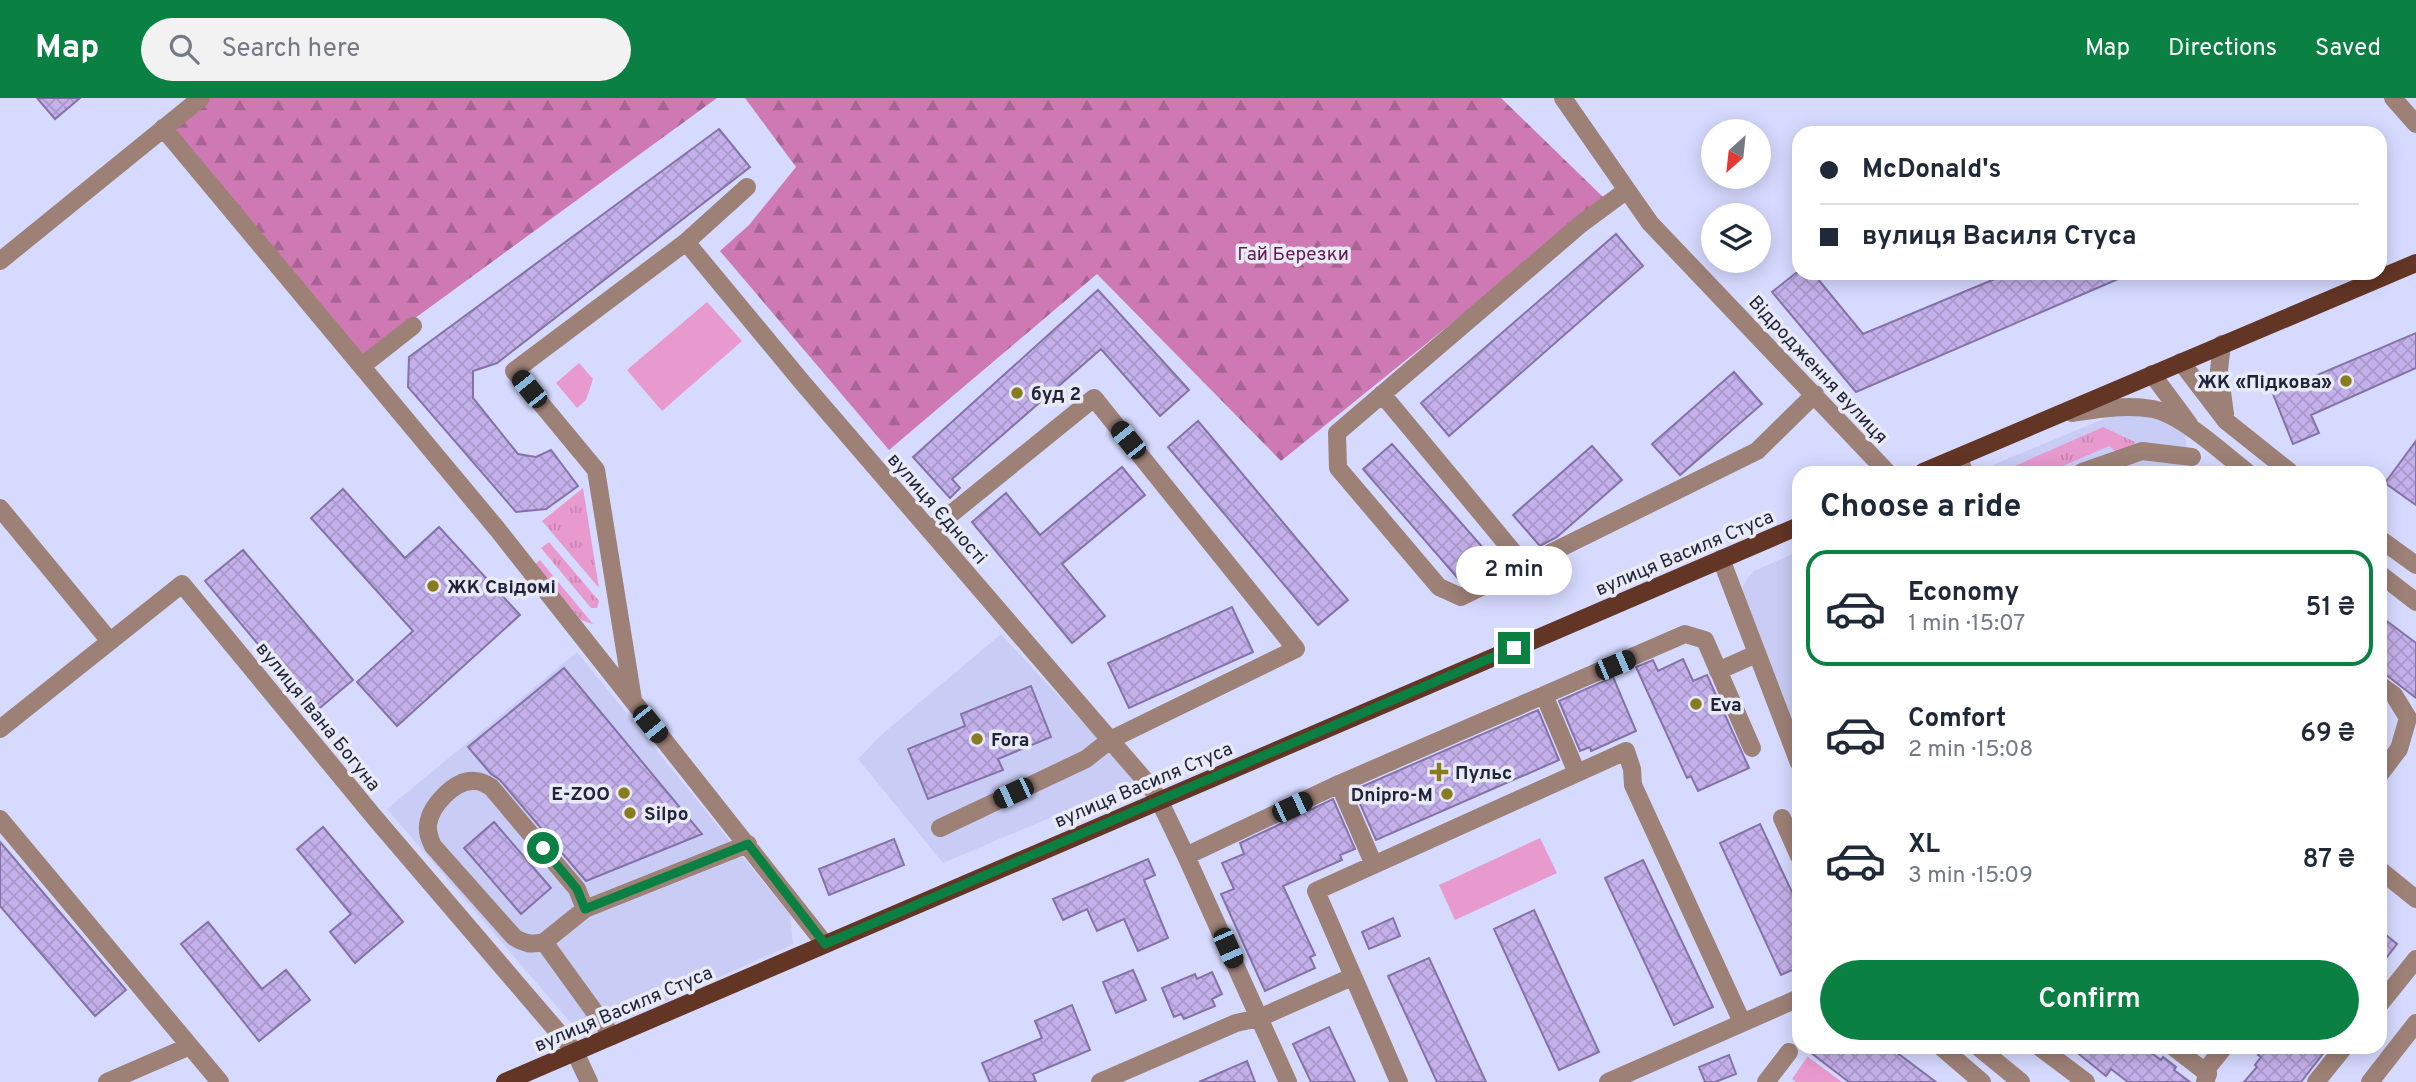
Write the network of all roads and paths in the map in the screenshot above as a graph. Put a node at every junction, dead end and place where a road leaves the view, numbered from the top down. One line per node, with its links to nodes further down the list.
1 (201, 98): 5 (street)
2 (1563, 98): 7 (street, Відродження вулиця)
3 (2393, 98): 4 (street)
4 (2416, 124)
5 (163, 128): 9 (street); 16 (street)
6 (747, 187): 8 (street)
7 (1628, 190): 18 (street); 19 (street, Відродження вулиця)
8 (686, 242): 32 (street, вулиця Єдності); 44 (street)
9 (0, 261)
10 (2416, 263): 11 (main road)
11 (2387, 275)
12 (2375, 280): 14 (main road)
13 (413, 326): 16 (street)
14 (2222, 344): 15 (main road); 21 (street)
15 (2181, 362): 17 (main road); 21 (street)
16 (362, 366): 44 (street)
17 (2152, 374): 20 (main road); 22 (street)
18 (1382, 394): 36 (street); 36 (street)
19 (1815, 394): 25 (street, Відродження вулиця); 36 (street)
20 (2058, 415): 22 (street); 24 (main road)
21 (2226, 421): 29 (street)
22 (2199, 435): 23 (street); 28 (street)
23 (2192, 457): 26 (street); 27 (street)
24 (1962, 465)
25 (1881, 466)
26 (2099, 466)
27 (2185, 466)
28 (2239, 466)
29 (2282, 466)
30 (0, 508): 39 (street)
31 (1792, 529): 34 (main road, вулиця Василя Стуса)
32 (930, 531): 47 (street, вулиця Єдності); 47 (street)
33 (2387, 544): 35 (street)
34 (1721, 559): 40 (street); 52 (main road, вулиця Василя Стуса)
35 (2416, 565)
36 (1525, 566)
37 (2387, 579): 38 (street)
38 (2416, 602)
39 (109, 640): 46 (street, вулиця Івана Богуна); 74 (street, вулиця Івана Богуна)
40 (1756, 654): 41 (street); 45 (street)
41 (1718, 671): 43 (street); 48 (street)
42 (2387, 690): 49 (street)
43 (1544, 695): 50 (street); 51 (street)
44 (633, 704): 57 (street)
45 (1792, 728)
46 (0, 729)
47 (1110, 740): 52 (street, вулиця Єдності); 55 (street)
48 (1752, 748)
49 (2387, 762)
50 (1577, 773): 59 (street); 70 (street)
51 (1339, 785): 58 (street); 59 (street)
52 (1159, 800): 58 (street, вулиця Єдності); 64 (main road, вулиця Василя Стуса)
53 (1782, 818): 56 (street)
54 (0, 819): 73 (street)
55 (940, 828)
56 (1792, 840)
57 (748, 844): 62 (street); 64 (street)
58 (1186, 856): 69 (street, вулиця Єдності)
59 (1374, 865): 66 (street)
60 (2387, 876): 61 (street)
61 (2416, 900)
62 (585, 909): 63 (street); 63 (street)
63 (544, 942): 72 (street)
64 (825, 944): 72 (main road, вулиця Василя Стуса)
65 (2416, 959): 67 (street)
66 (1352, 977): 69 (street); 89 (street)
67 (2387, 995)
68 (1792, 1001): 70 (street)
69 (1259, 1018): 87 (street); 88 (street, вулиця Єдності)
70 (1742, 1022): 90 (street)
71 (2416, 1023): 96 (street)
72 (611, 1036): 74 (main road, вулиця Василя Стуса)
73 (190, 1045): 83 (street); 84 (street)
74 (575, 1052): 85 (main road, вулиця Василя Стуса); 86 (street)
75 (1789, 1052): 91 (street)
76 (1949, 1054): 92 (street)
77 (1988, 1054): 93 (street)
78 (2049, 1054): 94 (street)
79 (2181, 1054): 82 (street)
80 (2220, 1054): 82 (street)
81 (2339, 1054): 95 (street)
82 (2205, 1076)
83 (107, 1082)
84 (220, 1082)
85 (505, 1082)
86 (589, 1082)
87 (1100, 1082)
88 (1289, 1082)
89 (1399, 1082)
90 (1608, 1082)
91 (1766, 1082)
92 (1982, 1082)
93 (2021, 1082)
94 (2086, 1082)
95 (2316, 1082)
96 (2370, 1082)

